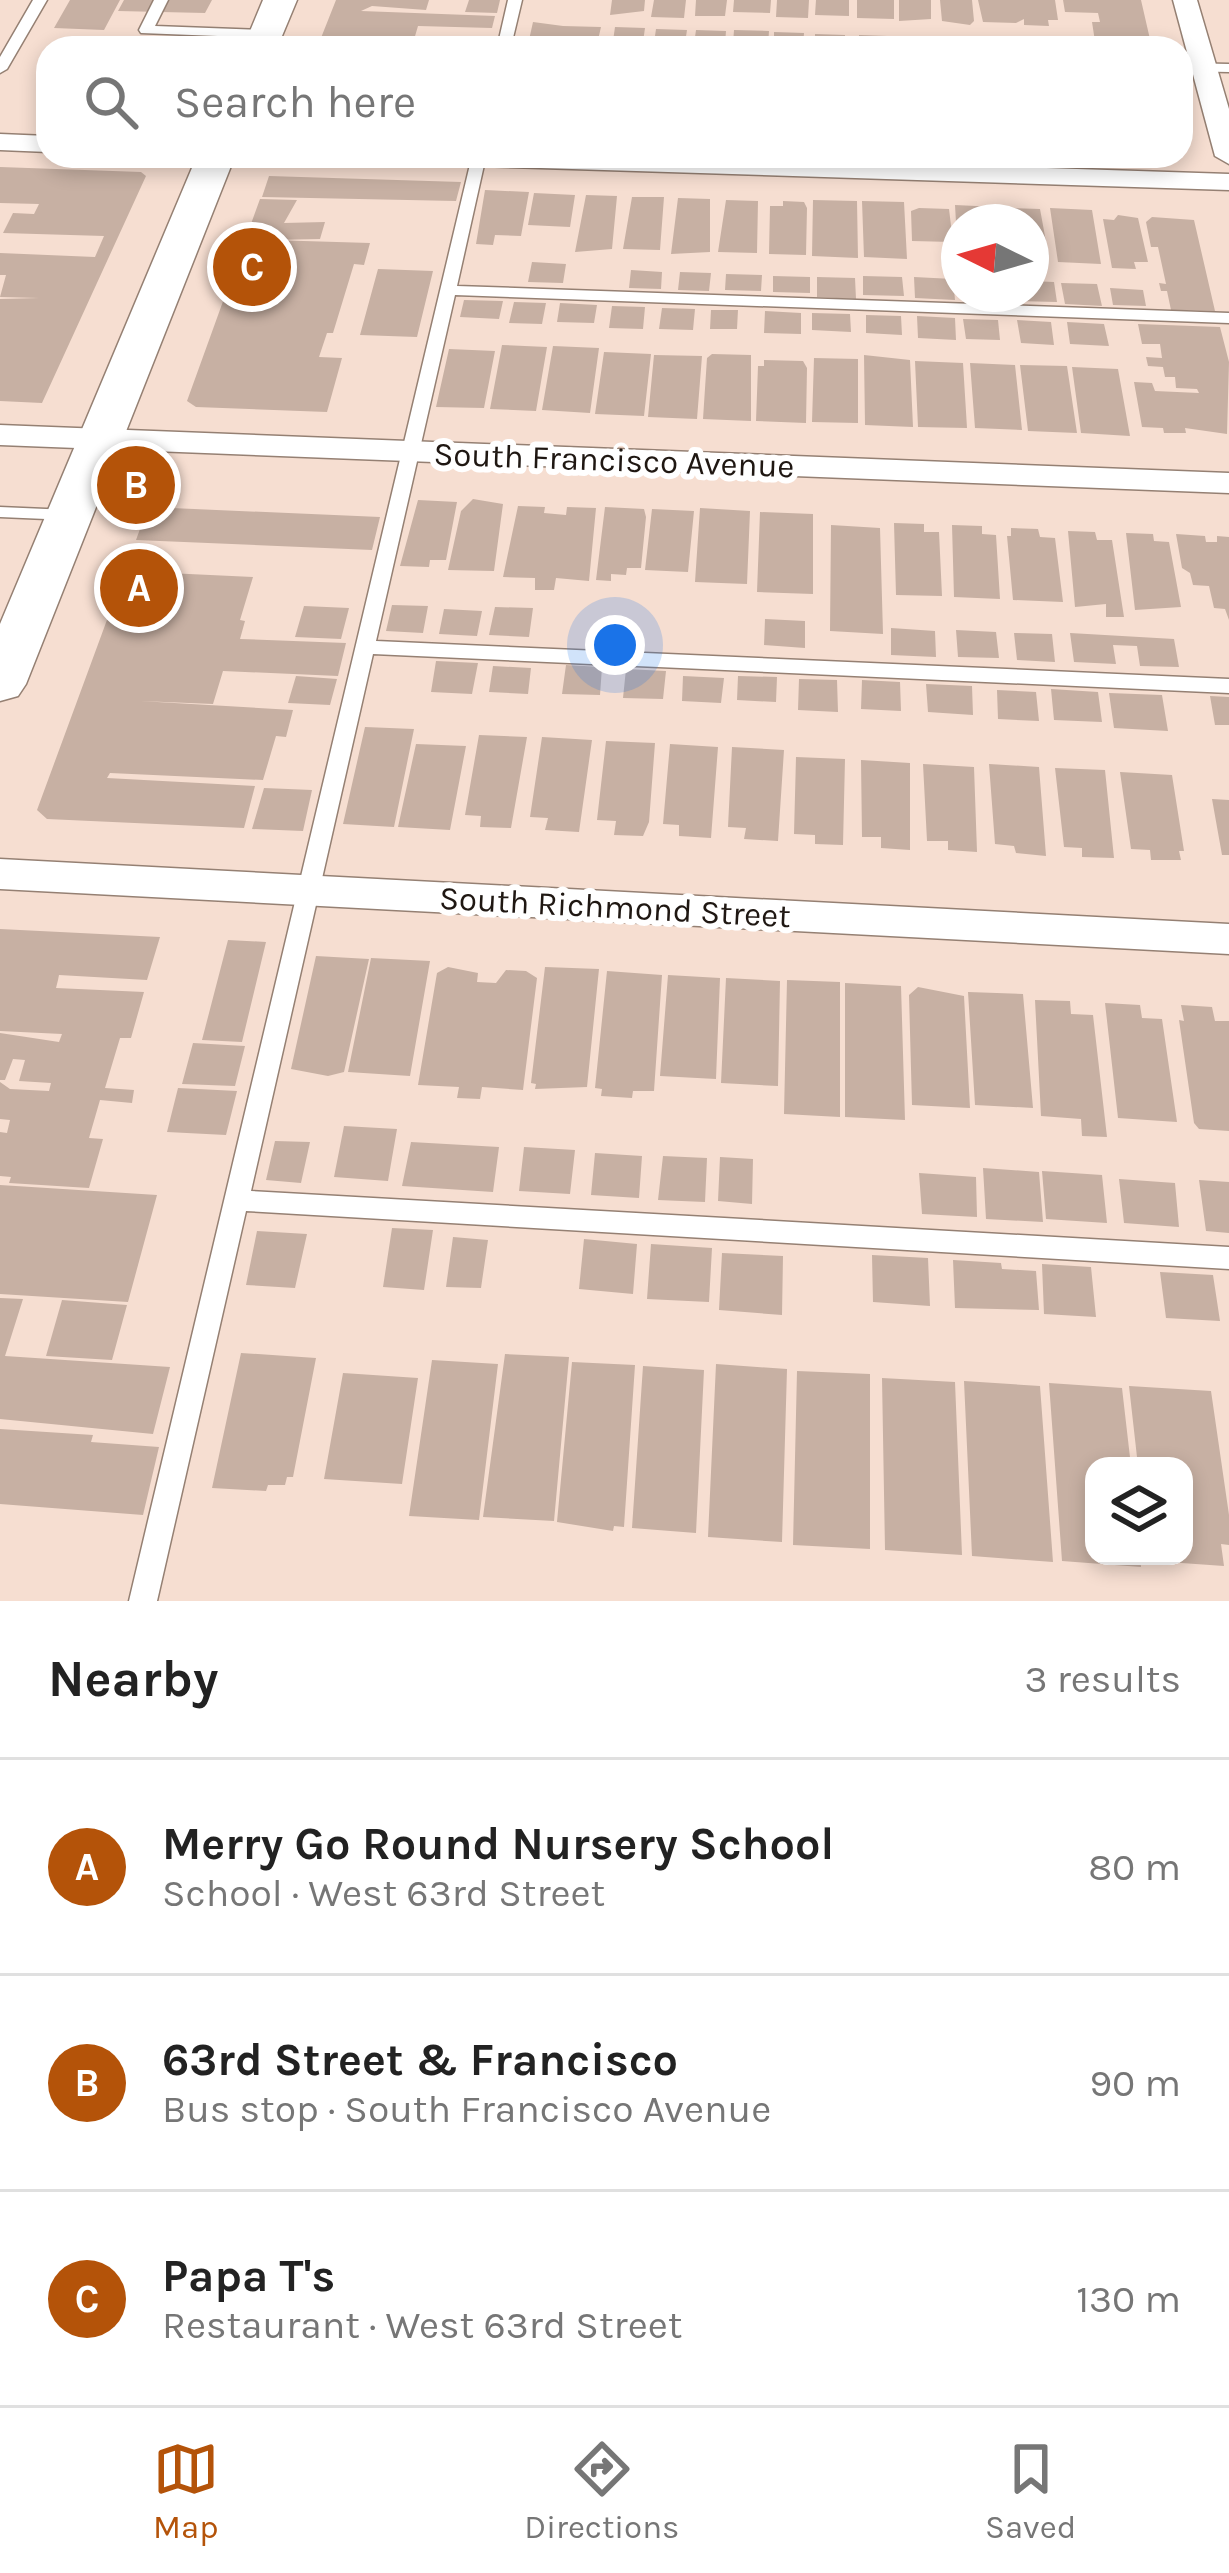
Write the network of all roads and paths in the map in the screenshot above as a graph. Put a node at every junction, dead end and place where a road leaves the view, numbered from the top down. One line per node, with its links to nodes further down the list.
1 (40, 0): 7 (lane)
2 (161, 0): 8 (lane)
3 (280, 0): 9 (main road)
4 (515, 0): 10 (lane)
5 (1186, 0): 11 (street)
6 (0, 30): 7 (lane)
7 (22, 30): 12 (lane)
8 (210, 36)
9 (265, 36)
10 (507, 36)
11 (1205, 67): 15 (street)
12 (0, 69)
13 (0, 142): 14 (street)
14 (36, 144)
15 (1229, 156)
16 (211, 168): 23 (main road)
17 (476, 168): 20 (lane)
18 (808, 168): 19 (street)
19 (1229, 182)
20 (448, 290): 21 (lane); 24 (lane)
21 (1229, 318)
22 (0, 435): 23 (street, South Francisco Avenue)
23 (99, 439): 24 (street, South Francisco Avenue); 27 (main road)
24 (410, 451): 25 (street, South Francisco Avenue); 28 (lane)
25 (1229, 483)
26 (0, 512): 27 (lane)
27 (69, 515): 29 (main road)
28 (365, 647): 30 (lane); 32 (lane)
29 (0, 684)
30 (1229, 686)
31 (0, 874): 32 (street, South Richmond Street)
32 (308, 889): 33 (street, South Richmond Street); 34 (lane)
33 (1229, 939)
34 (236, 1200): 35 (lane); 36 (lane)
35 (1229, 1258)
36 (142, 1601)

